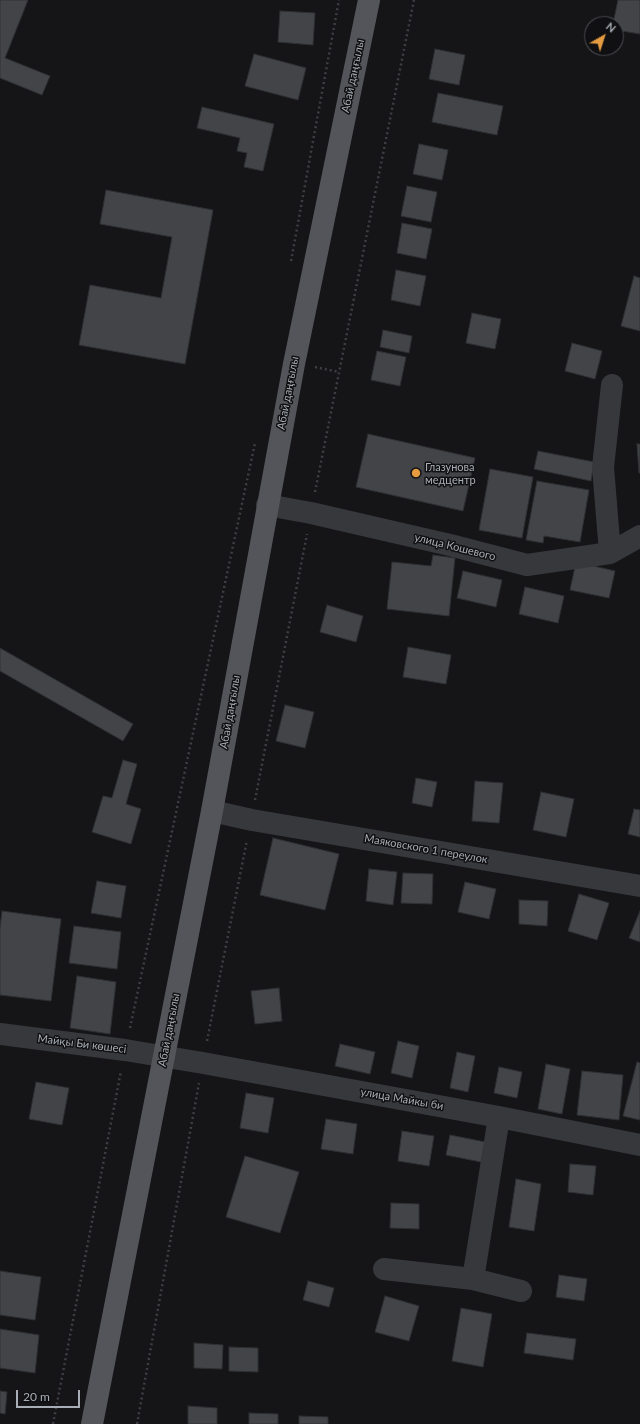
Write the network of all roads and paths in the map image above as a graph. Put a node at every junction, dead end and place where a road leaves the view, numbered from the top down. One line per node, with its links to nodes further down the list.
1 (338, 0): 4 (path)
2 (369, 0): 7 (main road, Абай даңғылы)
3 (414, 0): 8 (path)
4 (290, 266)
5 (612, 385): 10 (street)
6 (256, 443): 15 (path)
7 (267, 504): 8 (street, улица Кошевого); 11 (main road, Абай даңғылы)
8 (311, 513): 10 (street, улица Кошевого); 12 (path)
9 (640, 536): 10 (street, улица Кошевого)
10 (610, 553)
11 (212, 811): 12 (street, Маяковского 1 переулок); 16 (main road, Абай даңғылы)
12 (252, 820): 13 (street, Маяковского 1 переулок); 17 (path)
13 (640, 886)
14 (0, 1034): 15 (street, Майқы Би көшесі)
15 (125, 1050): 16 (street, Майқы Би көшесі); 23 (path)
16 (164, 1056): 17 (street, улица Майкы би); 24 (main road, Абай даңғылы)
17 (203, 1063): 18 (street, улица Майкы би); 25 (path)
18 (499, 1117): 19 (street, улица Майкы би); 21 (street)
19 (640, 1145)
20 (384, 1269): 21 (street)
21 (473, 1279): 22 (street)
22 (521, 1291)
23 (53, 1424)
24 (92, 1424)
25 (137, 1424)

